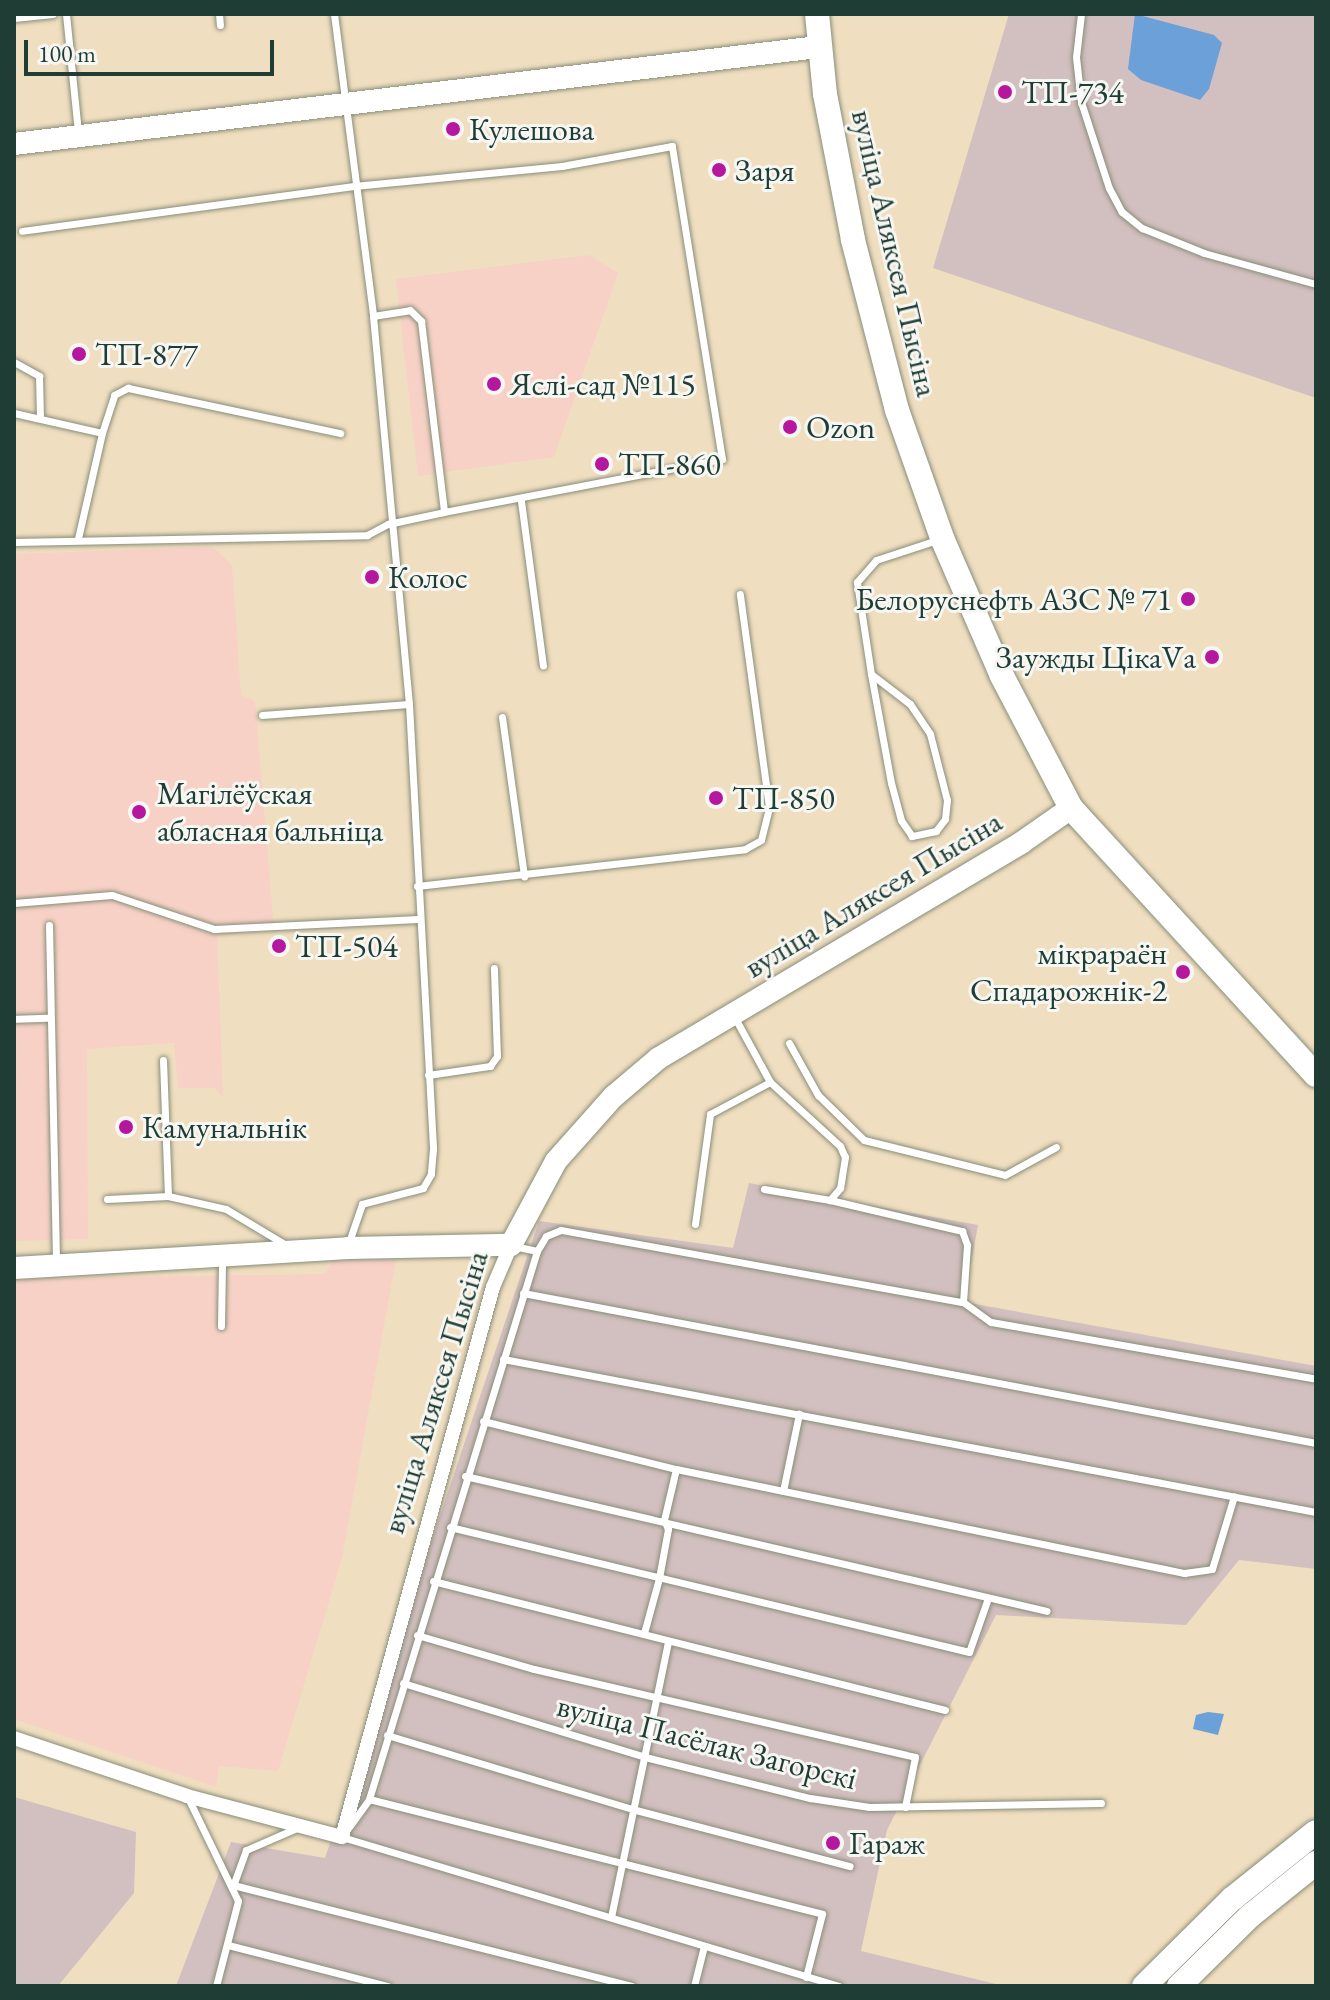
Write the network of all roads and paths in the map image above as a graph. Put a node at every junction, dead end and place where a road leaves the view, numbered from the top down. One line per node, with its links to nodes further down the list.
1 (53, 14): 7 (lane)
2 (66, 14): 11 (lane)
3 (219, 14): 8 (lane)
4 (334, 14): 10 (lane)
5 (817, 14): 9 (main road, вуліца Аляксея Пысіна)
6 (1081, 14): 15 (lane)
7 (14, 18)
8 (220, 25)
9 (818, 47): 10 (main road); 25 (main road, вуліца Аляксея Пысіна)
10 (344, 104): 11 (main road); 13 (lane)
11 (78, 136): 12 (main road)
12 (14, 144)
13 (354, 186): 14 (lane); 16 (lane); 22 (lane)
14 (22, 231)
15 (1316, 284)
16 (373, 316): 23 (lane); 24 (lane)
17 (14, 362): 19 (lane)
18 (14, 413): 19 (lane)
19 (40, 418): 20 (lane)
20 (102, 433): 21 (lane); 26 (lane)
21 (340, 433)
22 (521, 501): 23 (lane); 29 (lane)
23 (444, 512): 24 (lane)
24 (388, 524): 26 (lane); 31 (lane)
25 (942, 538): 30 (lane); 34 (main road, вуліца Аляксея Пысіна)
26 (78, 539): 27 (lane)
27 (14, 542)
28 (740, 594): 35 (lane)
29 (543, 666)
30 (871, 674): 30 (lane)
31 (409, 704): 32 (lane); 36 (lane)
32 (262, 715)
33 (502, 717): 35 (lane)
34 (1071, 808): 41 (main road, вуліца Аляксея Пысіна); 47 (main road, вуліца Аляксея Пысіна)
35 (524, 876): 36 (lane)
36 (417, 886): 38 (lane)
37 (14, 903): 38 (lane)
38 (418, 919): 46 (lane)
39 (49, 925): 42 (lane)
40 (494, 968): 46 (lane)
41 (734, 1017): 48 (lane); 55 (main road, вуліца Аляксея Пысіна)
42 (50, 1018): 43 (lane); 60 (lane)
43 (14, 1019)
44 (789, 1043): 49 (lane)
45 (163, 1060): 51 (lane)
46 (428, 1075): 56 (lane)
47 (1316, 1075)
48 (770, 1082): 53 (lane); 54 (lane)
49 (1056, 1147)
50 (764, 1189): 53 (lane)
51 (168, 1196): 52 (lane); 58 (lane)
52 (107, 1199)
53 (830, 1200): 63 (lane)
54 (695, 1224)
55 (511, 1245): 56 (main road); 57 (lane); 97 (street, вуліца Аляксея Пысіна)
56 (348, 1248): 58 (main road)
57 (537, 1251): 62 (lane); 63 (lane)
58 (297, 1252): 59 (main road)
59 (221, 1254): 60 (main road); 64 (lane)
60 (56, 1266): 61 (main road)
61 (14, 1268)
62 (523, 1293): 65 (lane); 69 (lane)
63 (963, 1302): 66 (lane)
64 (221, 1326)
65 (503, 1359): 67 (lane); 68 (lane)
66 (1316, 1379)
67 (799, 1414): 72 (lane); 73 (lane)
68 (483, 1421): 70 (lane); 71 (lane)
69 (1316, 1443)
70 (676, 1469): 72 (lane); 75 (lane)
71 (465, 1476): 75 (lane); 76 (lane)
72 (783, 1491): 73 (lane)
73 (1234, 1496): 74 (lane)
74 (1316, 1512)
75 (666, 1525): 77 (lane); 79 (lane)
76 (450, 1527): 77 (lane); 78 (lane)
77 (659, 1578): 79 (lane); 81 (lane)
78 (433, 1581): 81 (lane); 82 (lane)
79 (988, 1598): 80 (lane)
80 (1047, 1611)
81 (644, 1633): 83 (lane)
82 (417, 1635): 84 (lane); 85 (lane)
83 (668, 1641): 85 (lane); 86 (lane)
84 (403, 1683): 87 (lane); 89 (lane, вуліца Пасёлак Загорскі)
85 (658, 1697): 89 (lane); 93 (lane)
86 (945, 1710)
87 (387, 1735): 91 (lane); 94 (lane)
88 (14, 1738): 90 (street)
89 (645, 1757): 93 (lane, вуліца Пасёлак Загорскі); 94 (lane)
90 (187, 1796): 95 (street); 101 (lane)
91 (369, 1799): 97 (lane); 98 (lane)
92 (1101, 1803): 93 (lane, вуліца Пасёлак Загорскі)
93 (905, 1807)
94 (632, 1809): 98 (lane); 100 (lane)
95 (301, 1826): 97 (street); 101 (lane)
96 (1316, 1832): 111 (main road)
97 (342, 1837): 102 (lane)
98 (620, 1861): 102 (lane); 105 (lane)
99 (1316, 1863): 112 (main road)
100 (850, 1866)
101 (233, 1885): 103 (lane); 108 (lane)
102 (611, 1917): 104 (lane)
103 (228, 1945): 106 (lane); 107 (lane)
104 (703, 1949): 105 (lane); 109 (lane)
105 (806, 1977): 110 (lane)
106 (216, 1986)
107 (388, 1986)
108 (631, 1986)
109 (694, 1986)
110 (839, 1986)
111 (1144, 1986)
112 (1179, 1986)

